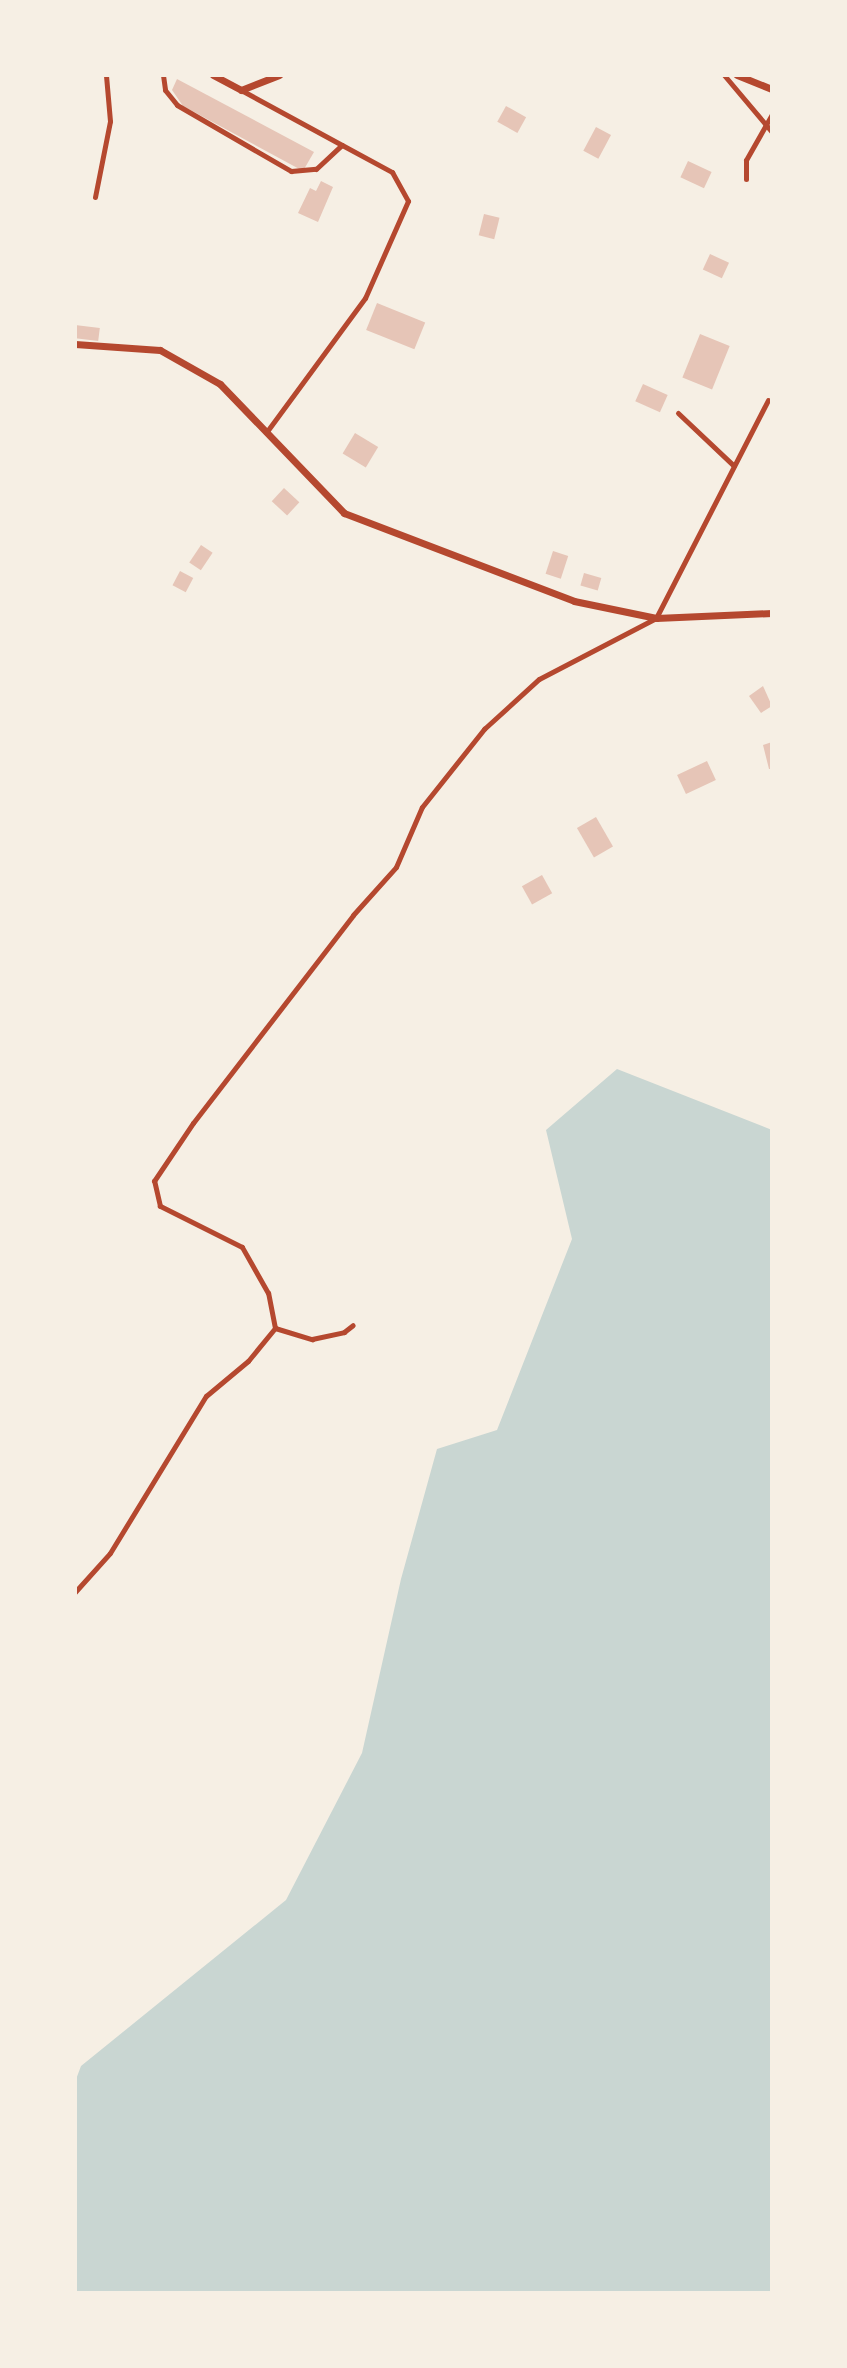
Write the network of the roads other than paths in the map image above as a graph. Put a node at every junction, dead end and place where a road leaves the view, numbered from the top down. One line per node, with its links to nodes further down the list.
1 (106, 75): 14 (lane)
2 (163, 75): 12 (lane)
3 (213, 75): 8 (street)
4 (279, 75): 8 (street)
5 (724, 75): 10 (lane)
6 (737, 75): 7 (street)
7 (772, 89)
8 (241, 90): 12 (lane)
9 (772, 114): 10 (lane)
10 (765, 127): 11 (lane); 13 (lane)
11 (772, 132)
12 (342, 145): 18 (lane)
13 (746, 178)
14 (96, 197)
15 (75, 344): 18 (street)
16 (768, 400): 19 (lane)
17 (678, 413): 19 (lane)
18 (266, 433): 21 (street)
19 (734, 466): 21 (lane)
20 (772, 613): 21 (street)
21 (656, 618): 23 (lane)
22 (353, 1325): 23 (lane)
23 (275, 1328): 24 (lane)
24 (75, 1592)

